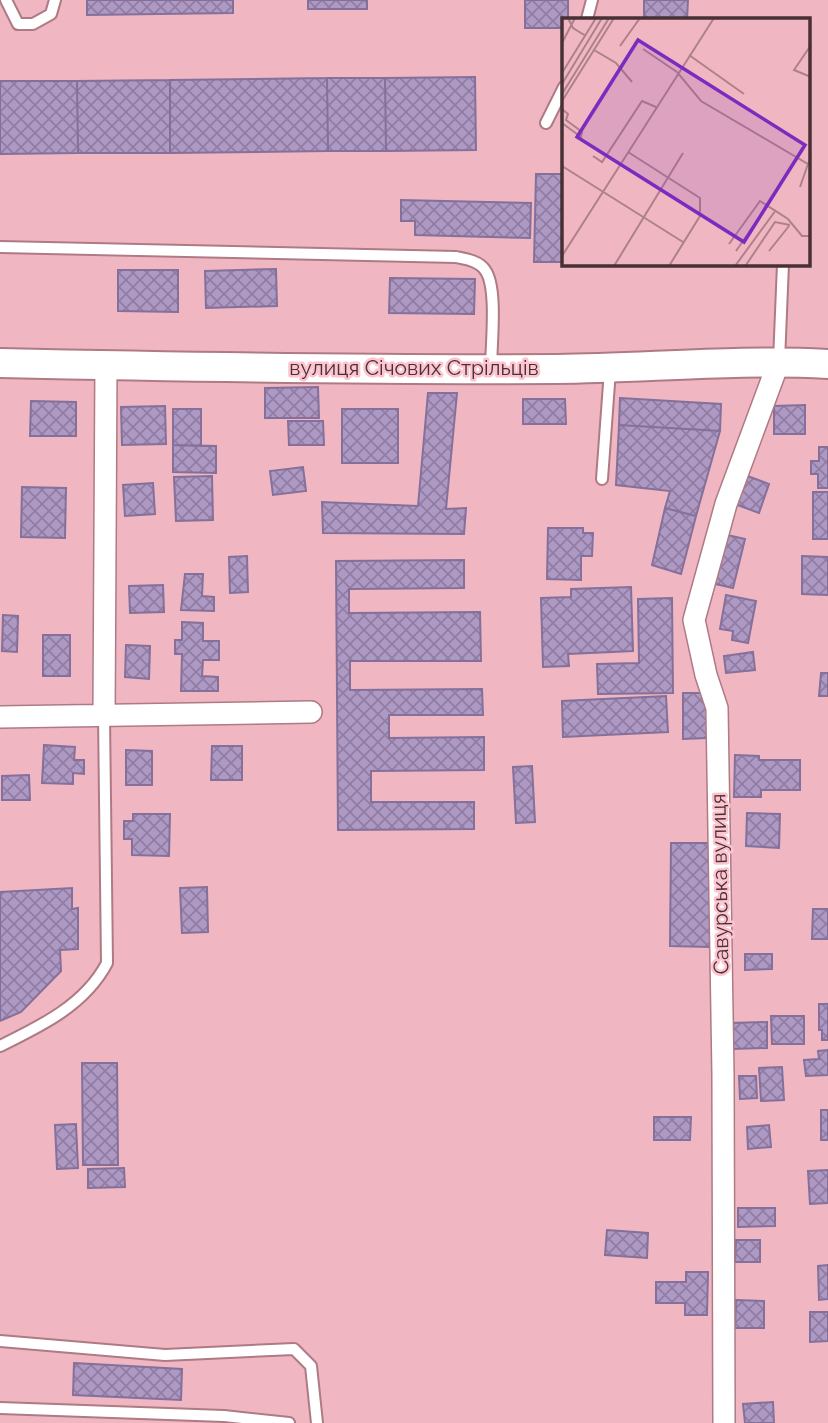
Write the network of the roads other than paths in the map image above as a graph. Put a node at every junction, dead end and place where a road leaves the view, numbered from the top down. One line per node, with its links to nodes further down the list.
1 (6, 0): 2 (lane)
2 (55, 0)
3 (592, 0): 4 (lane)
4 (587, 18)
5 (562, 91): 6 (lane)
6 (546, 123)
7 (0, 247): 13 (lane)
8 (783, 266): 9 (lane)
9 (779, 361): 11 (street, вулиця Січових Стрільців); 14 (street, вулиця Січових Стрільців); 24 (street, Савурська вулиця)
10 (0, 363): 12 (street, вулиця Січових Стрільців)
11 (828, 364)
12 (106, 365): 13 (street, вулиця Січових Стрільців); 17 (street)
13 (491, 369): 14 (street, вулиця Січових Стрільців)
14 (610, 369): 15 (lane)
15 (602, 479)
16 (311, 712): 17 (street)
17 (104, 716): 18 (street); 19 (lane)
18 (0, 717)
19 (0, 1046)
20 (0, 1341): 23 (lane)
21 (0, 1408): 22 (lane)
22 (289, 1423)
23 (317, 1423)
24 (724, 1423)

